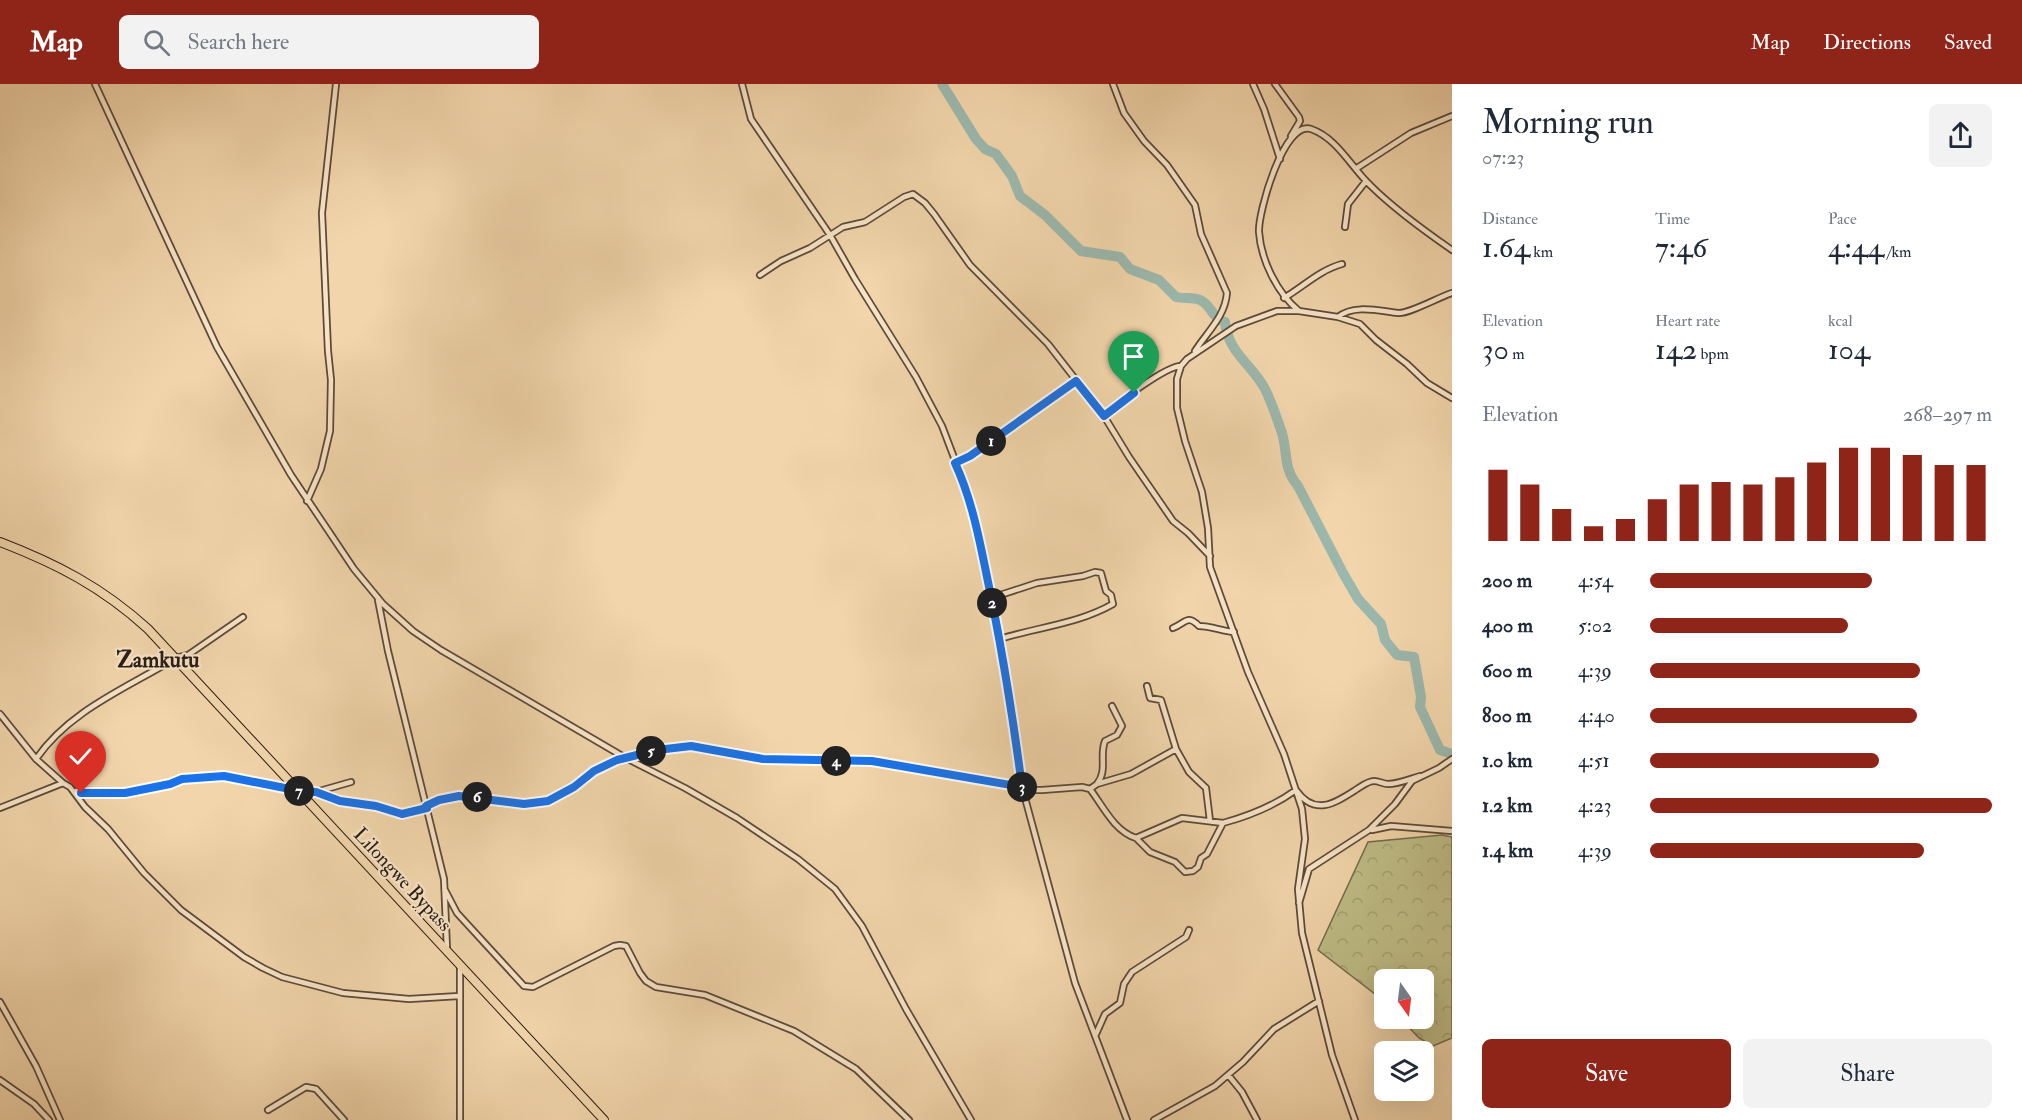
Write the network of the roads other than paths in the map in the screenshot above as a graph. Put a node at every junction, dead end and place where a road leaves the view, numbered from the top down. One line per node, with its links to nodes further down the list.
1 (95, 84): 27 (street)
2 (336, 84): 27 (street)
3 (742, 84): 13 (street)
4 (1113, 84): 21 (street)
5 (1253, 84): 9 (street)
6 (1275, 84): 8 (street)
7 (1452, 116): 10 (street)
8 (1291, 137): 9 (street); 10 (street)
9 (1280, 159): 18 (street)
10 (1357, 168): 11 (street)
11 (1366, 181): 12 (street); 14 (street)
12 (1345, 227)
13 (830, 235): 16 (street); 23 (street); 26 (street)
14 (1452, 250)
15 (1342, 264): 18 (street)
16 (760, 275)
17 (1452, 293): 20 (street)
18 (1284, 298): 19 (street)
19 (1299, 311): 20 (street); 21 (street)
20 (1338, 318): 24 (street)
21 (1194, 354): 22 (street)
22 (1181, 366): 25 (street); 29 (street)
23 (1076, 381): 25 (street); 26 (street)
24 (1452, 398)
25 (1104, 416): 29 (street)
26 (955, 463): 31 (street)
27 (307, 501): 30 (street)
28 (0, 542): 36 (main road, Lilongwe Bypass)
29 (1210, 556): 34 (street)
30 (377, 597): 41 (street); 54 (street)
31 (991, 598): 35 (street); 35 (street)
32 (243, 617): 36 (street)
33 (1173, 628): 34 (street)
34 (1234, 632): 50 (street)
35 (1000, 639): 48 (street)
36 (176, 658): 42 (street); 52 (main road, Lilongwe Bypass)
37 (1147, 686): 40 (street)
38 (1112, 706): 47 (street)
39 (0, 714): 42 (street)
40 (1176, 749): 47 (street); 57 (street)
41 (624, 757): 48 (street); 54 (street); 81 (street)
42 (36, 759): 46 (street)
43 (1451, 759): 44 (street)
44 (1420, 776): 50 (street); 56 (street)
45 (351, 782): 53 (street)
46 (63, 783): 51 (street); 55 (street)
47 (1097, 784): 49 (street)
48 (1022, 787): 49 (street); 71 (street)
49 (1090, 789): 62 (street)
50 (1296, 790): 58 (street); 64 (street)
51 (74, 791): 52 (street); 68 (street)
52 (300, 791): 53 (street); 66 (main road, Lilongwe Bypass)
53 (316, 792): 54 (street)
54 (427, 807): 63 (street)
55 (0, 808)
56 (1388, 812): 59 (street); 60 (street)
57 (1210, 821): 58 (street); 62 (street)
58 (1223, 823): 62 (street)
59 (1391, 826): 60 (street); 61 (street)
60 (1370, 830): 64 (street)
61 (1452, 831)
62 (1136, 838)
63 (445, 890): 66 (street); 80 (street)
64 (1298, 905): 69 (street)
65 (1189, 930): 71 (street)
66 (448, 952): 67 (main road, Lilongwe Bypass)
67 (460, 966): 68 (street); 79 (main road, Lilongwe Bypass)
68 (459, 996): 78 (street)
69 (1319, 1001): 72 (street); 85 (street)
70 (0, 1002): 76 (street)
71 (1096, 1034): 82 (street)
72 (1229, 1076): 83 (street); 84 (street)
73 (0, 1080): 75 (street)
74 (268, 1110): 77 (street)
75 (49, 1120)
76 (60, 1120)
77 (344, 1120)
78 (460, 1120)
79 (604, 1120)
80 (909, 1120)
81 (971, 1120)
82 (1127, 1120)
83 (1154, 1120)
84 (1257, 1120)
85 (1355, 1120)

